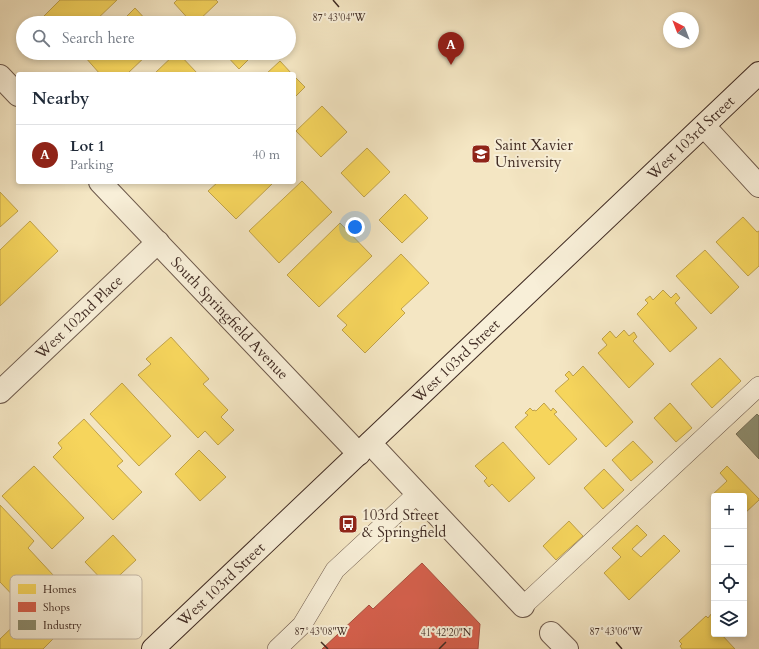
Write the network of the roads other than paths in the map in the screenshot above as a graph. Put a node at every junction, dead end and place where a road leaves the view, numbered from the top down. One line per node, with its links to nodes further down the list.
1 (759, 74): 4 (street, West 103rd Street)
2 (0, 76): 3 (street)
3 (16, 93)
4 (704, 126): 6 (street); 10 (street, West 103rd Street)
5 (102, 184): 7 (street, South Springfield Avenue)
6 (759, 186)
7 (158, 242): 9 (street, West 102nd Place); 10 (street, South Springfield Avenue)
8 (759, 386): 12 (lane)
9 (0, 392)
10 (365, 448): 11 (street, South Springfield Avenue); 14 (street, West 103rd Street)
11 (418, 493): 12 (street, South Springfield Avenue); 15 (lane)
12 (523, 606)
13 (551, 633): 16 (street)
14 (153, 649)
15 (277, 649)
16 (567, 649)

